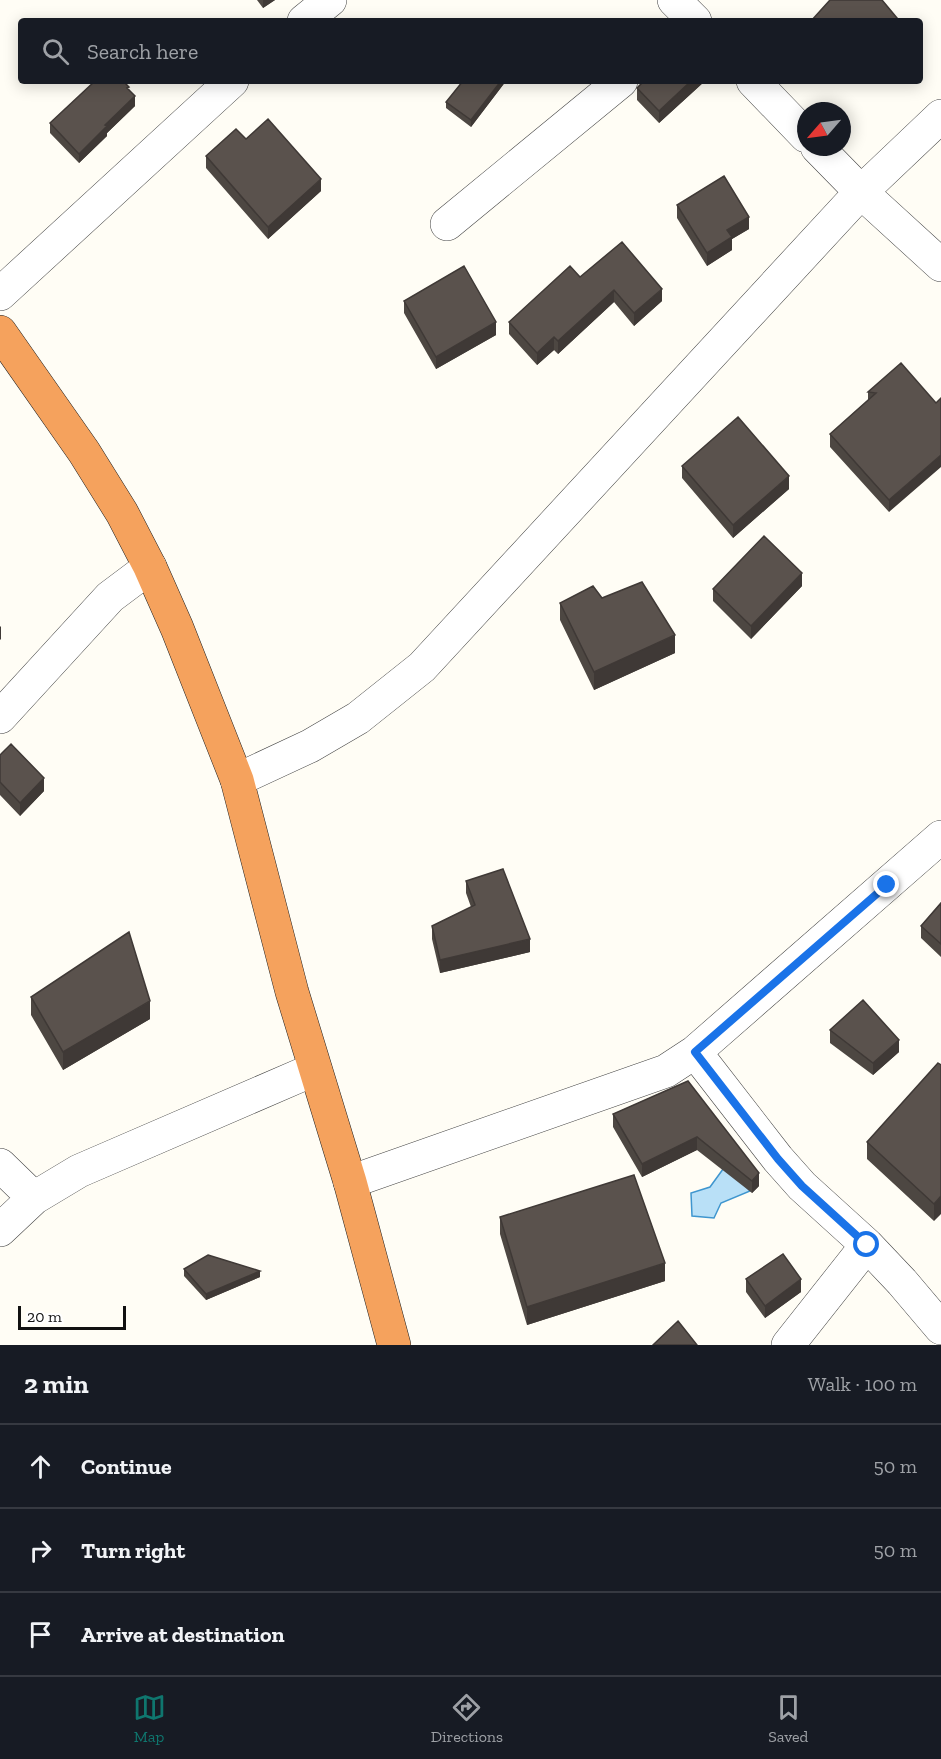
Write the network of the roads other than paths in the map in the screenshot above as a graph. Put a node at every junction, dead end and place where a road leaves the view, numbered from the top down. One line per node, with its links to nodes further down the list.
1 (330, 0): 3 (street)
2 (674, 0): 4 (street)
3 (308, 18)
4 (691, 18)
5 (229, 84): 14 (street)
6 (617, 84): 12 (street)
7 (756, 84): 9 (street)
8 (941, 116): 11 (street)
9 (797, 127)
10 (826, 156): 11 (street)
11 (861, 192): 13 (street); 18 (street)
12 (447, 224)
13 (941, 265)
14 (0, 294)
15 (0, 332): 16 (highway)
16 (150, 567): 17 (street); 18 (highway)
17 (0, 717)
18 (237, 780): 21 (highway)
19 (941, 837): 20 (street)
20 (695, 1052): 23 (street); 26 (street)
21 (315, 1069): 23 (highway); 24 (street)
22 (0, 1165): 24 (street)
23 (350, 1182): 28 (highway)
24 (34, 1198): 25 (street)
25 (0, 1230)
26 (867, 1245): 27 (street); 29 (street)
27 (941, 1329)
28 (394, 1345)
29 (788, 1345)

